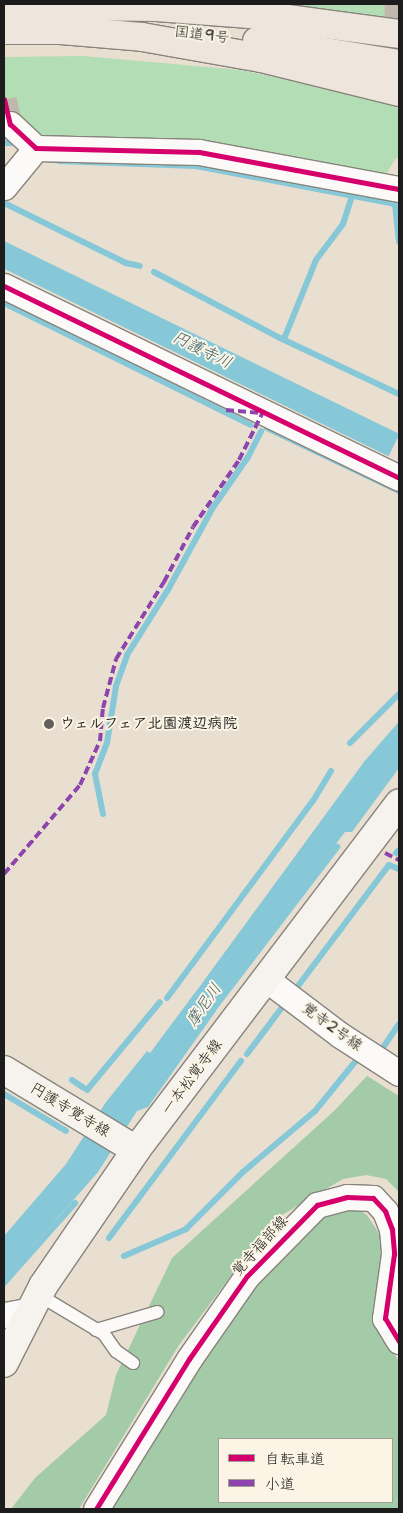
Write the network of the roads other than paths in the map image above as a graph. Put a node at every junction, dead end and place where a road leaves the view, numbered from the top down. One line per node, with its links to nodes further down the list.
1 (4, 11): 4 (highway)
2 (4, 26): 5 (highway, 国道9号)
3 (4, 30): 6 (highway)
4 (399, 34)
5 (399, 64)
6 (399, 92)
7 (10, 124): 8 (street)
8 (36, 148): 9 (street); 10 (street)
9 (4, 187)
10 (399, 189)
11 (4, 286): 12 (street)
12 (399, 478)
13 (399, 803): 14 (main road, 一本松覚寺線)
14 (266, 979): 16 (street, 覚寺2号線); 17 (main road, 一本松覚寺線)
15 (4, 1070): 17 (main road, 円護寺覚寺線)
16 (399, 1073)
17 (130, 1146): 18 (main road, 一本松覚寺線)
18 (35, 1302): 20 (street); 21 (lane); 23 (main road, 一本松覚寺線)
19 (157, 1312): 21 (lane)
20 (4, 1315)
21 (96, 1330): 24 (lane)
22 (399, 1341): 25 (street, 覚寺福部線)
23 (4, 1363)
24 (133, 1363)
25 (96, 1509)

